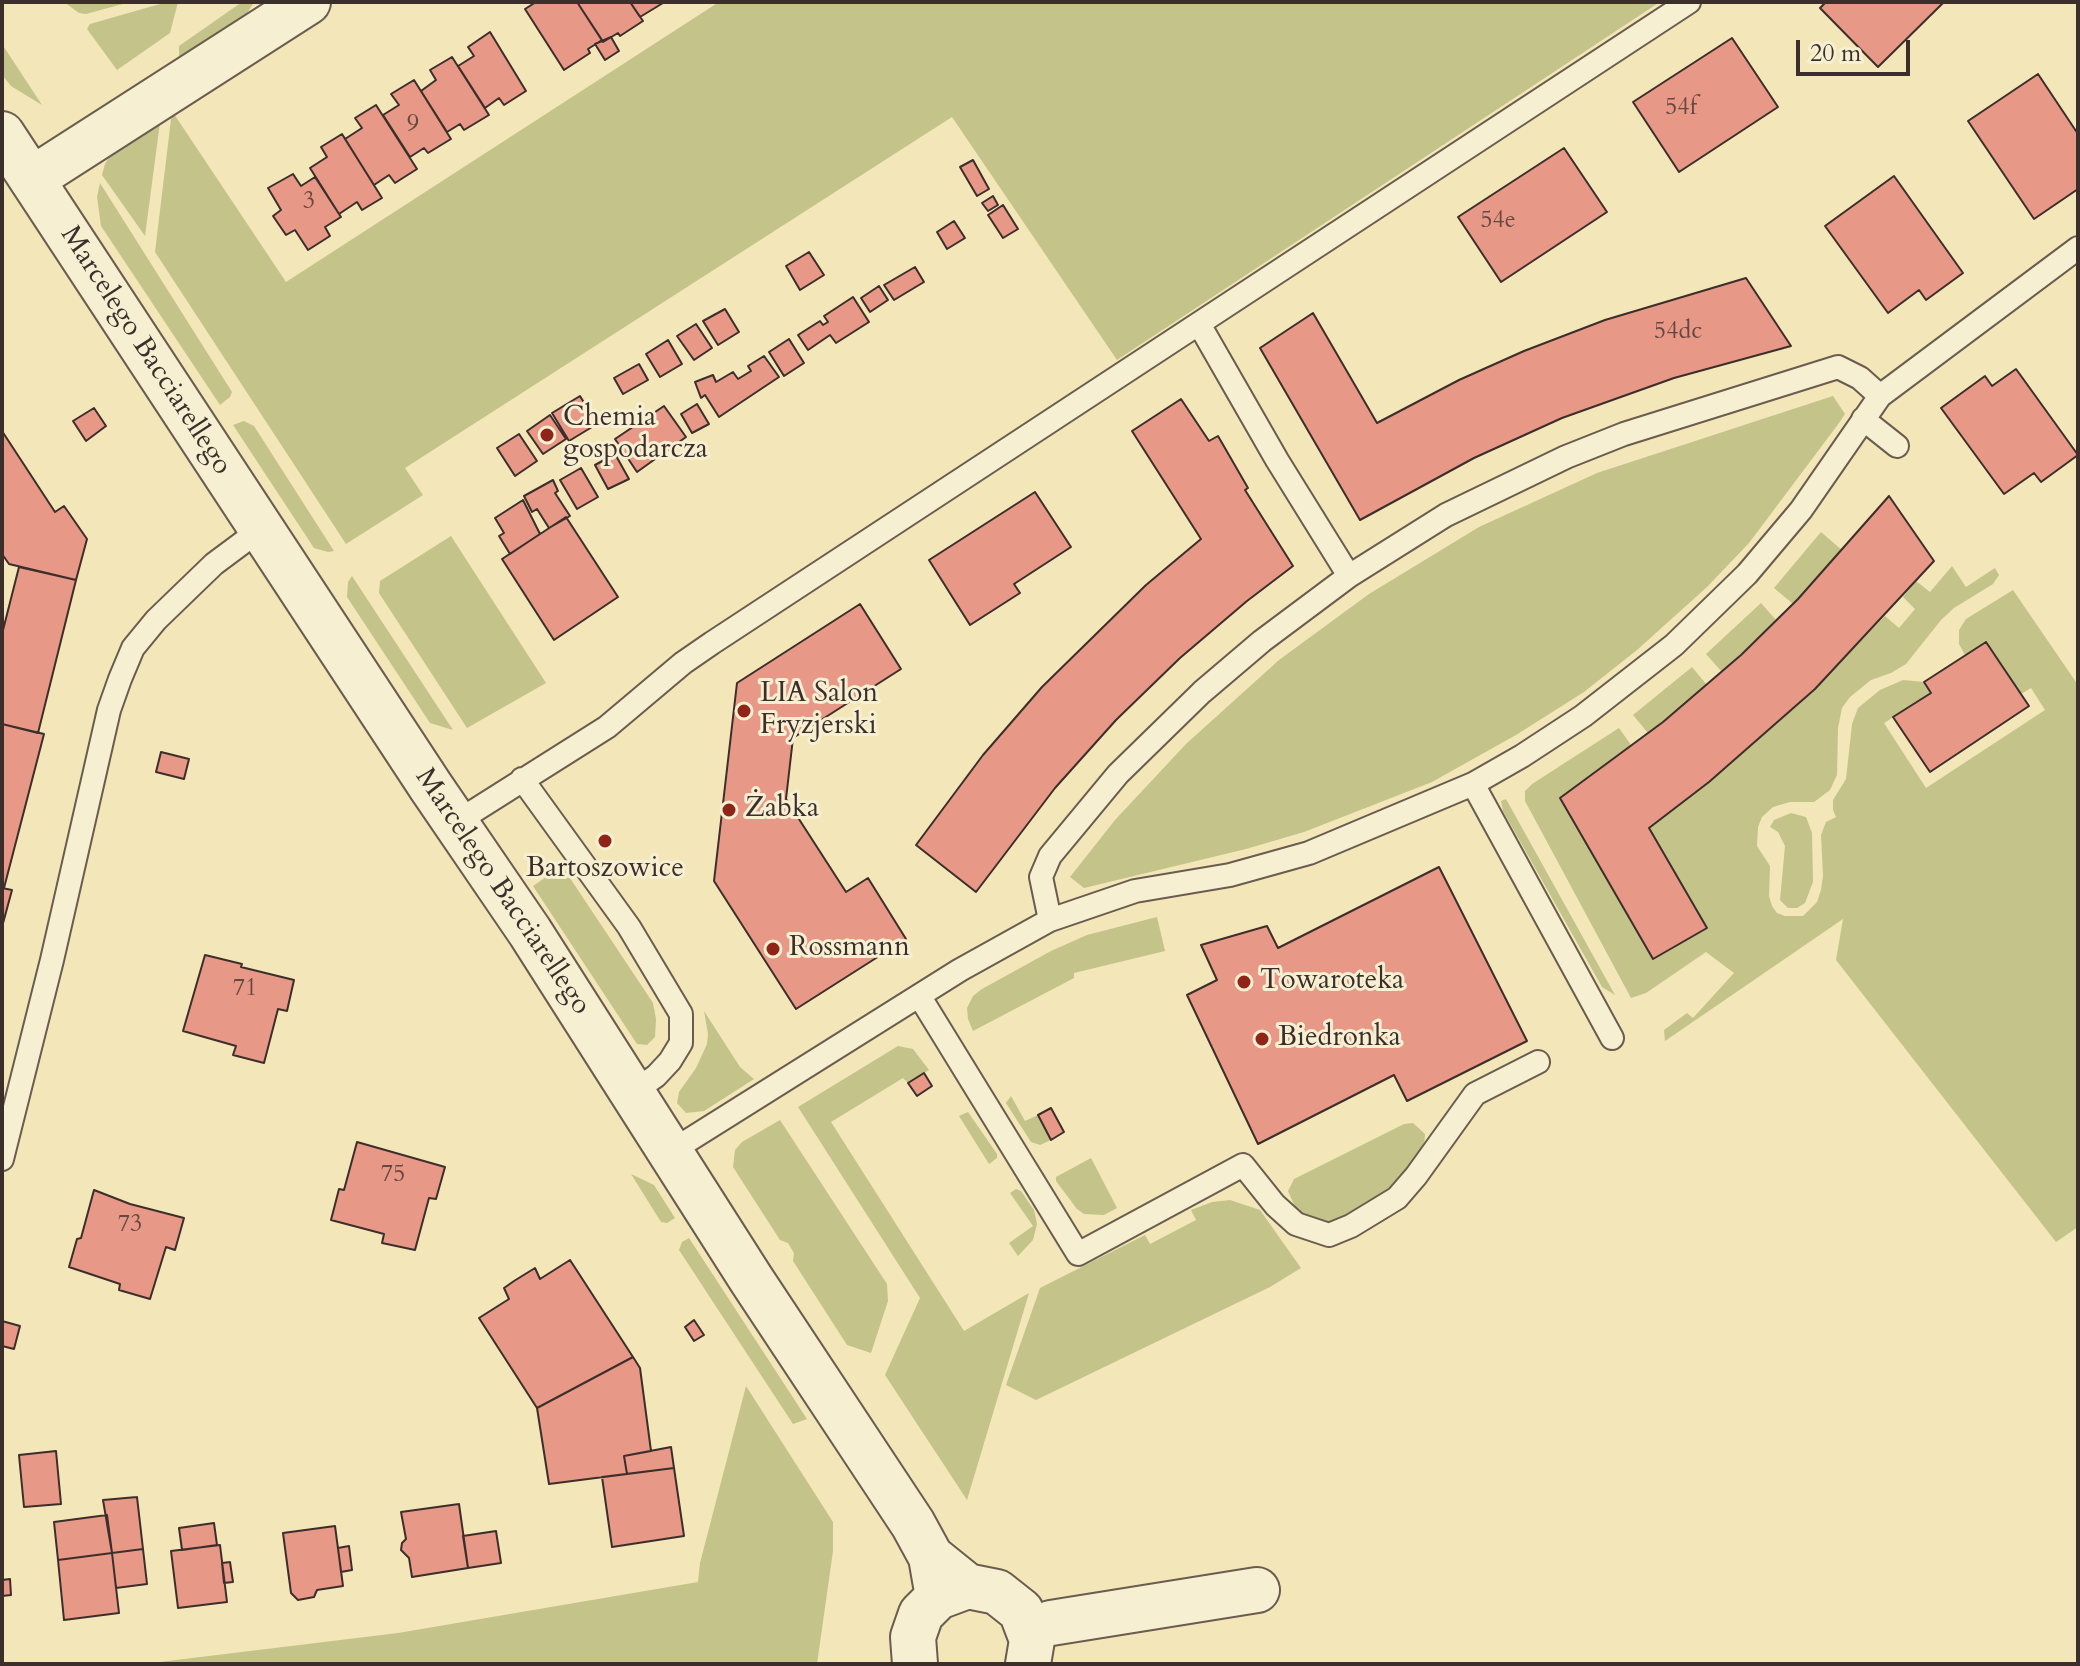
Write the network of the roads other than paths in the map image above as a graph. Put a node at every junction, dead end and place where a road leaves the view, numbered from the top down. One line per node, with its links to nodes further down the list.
1 (1689, 2): 6 (lane)
2 (291, 6): 4 (street)
3 (2, 134): 4 (street, Marcelego Bacciarellego)
4 (32, 179): 10 (street, Marcelego Bacciarellego)
5 (2078, 248): 7 (lane)
6 (1199, 324): 11 (lane); 12 (lane)
7 (1880, 396): 8 (lane); 11 (lane)
8 (1863, 419): 9 (lane); 13 (lane)
9 (1897, 446)
10 (261, 529): 14 (street, Marcelego Bacciarellego); 21 (lane)
11 (1349, 576): 15 (lane)
12 (522, 779): 14 (lane); 19 (lane)
13 (1473, 784): 15 (lane); 17 (lane)
14 (455, 823): 19 (street, Marcelego Bacciarellego)
15 (1050, 920): 16 (lane)
16 (920, 997): 18 (lane); 20 (lane)
17 (1612, 1038)
18 (1538, 1062)
19 (633, 1092): 20 (street, Marcelego Bacciarellego)
20 (670, 1152): 22 (street, Marcelego Bacciarellego)
21 (2, 1159)
22 (945, 1580): 24 (street); 25 (street)
23 (1257, 1590): 24 (street)
24 (1033, 1635)
25 (913, 1663)

